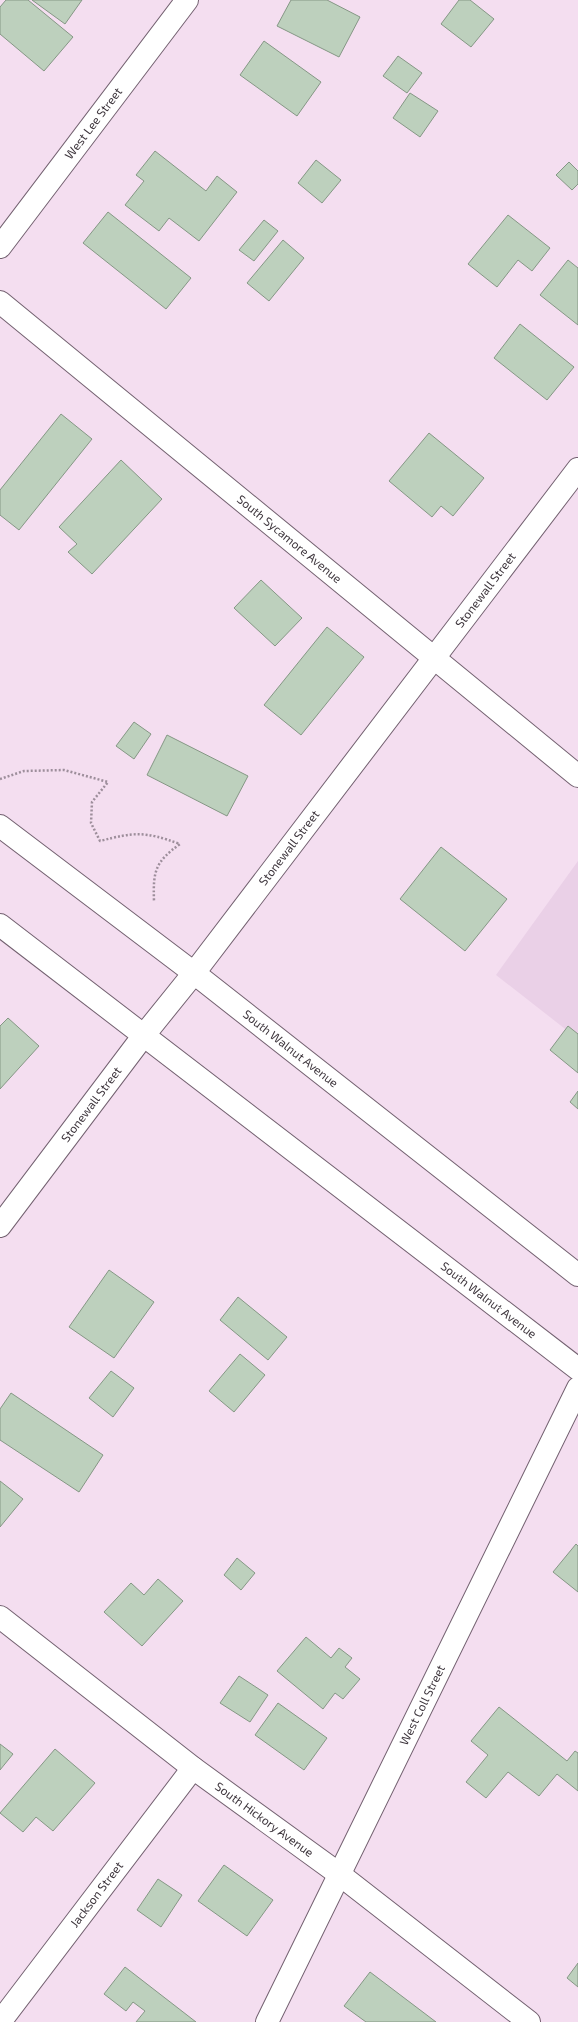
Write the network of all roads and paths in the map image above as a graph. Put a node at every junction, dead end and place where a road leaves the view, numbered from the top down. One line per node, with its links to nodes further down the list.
1 (187, 0): 2 (street, West Lee Street)
2 (0, 247)
3 (0, 302): 5 (street, South Sycamore Avenue)
4 (578, 469): 5 (street, Stonewall Street)
5 (433, 658): 6 (street, South Sycamore Avenue); 11 (street, Stonewall Street)
6 (578, 776)
7 (0, 779): 9 (path)
8 (0, 826): 11 (street, South Walnut Avenue)
9 (154, 901)
10 (0, 925): 12 (street, South Walnut Avenue)
11 (194, 973): 12 (street, Stonewall Street); 14 (street, South Walnut Avenue)
12 (144, 1034): 13 (street, Stonewall Street); 15 (street, South Walnut Avenue)
13 (0, 1226)
14 (578, 1274)
15 (578, 1369)
16 (578, 1388): 19 (street, West Coll Street)
17 (0, 1617): 18 (street, South Hickory Avenue)
18 (192, 1768): 19 (street, South Hickory Avenue); 20 (street, Jackson Street)
19 (339, 1874): 21 (street, West Coll Street); 22 (street, South Hickory Avenue)
20 (0, 2022)
21 (267, 2022)
22 (529, 2022)

